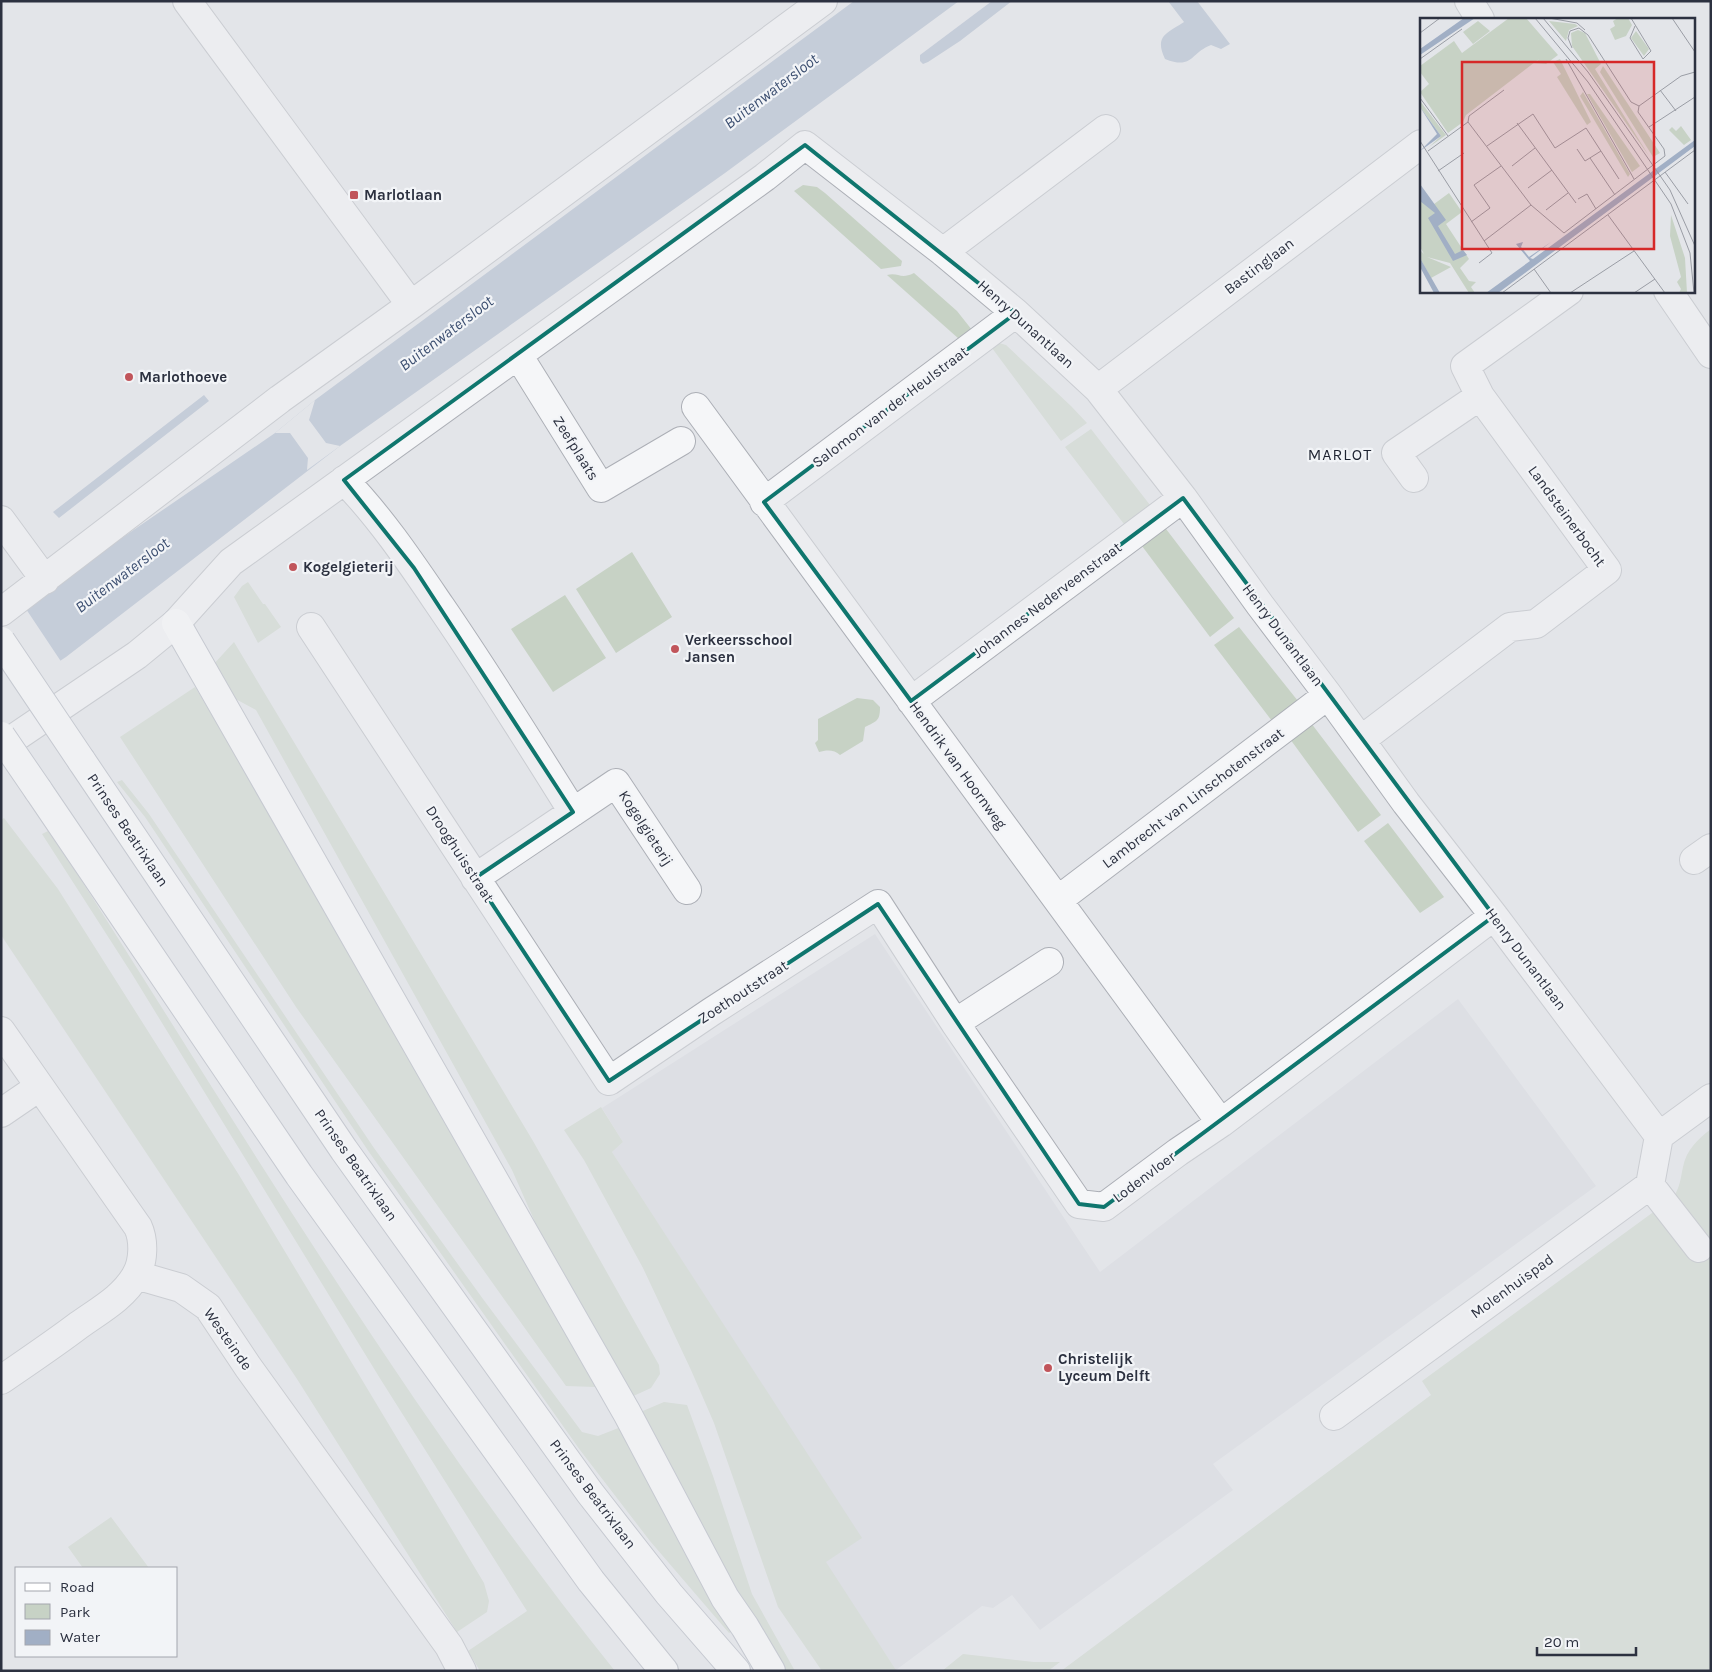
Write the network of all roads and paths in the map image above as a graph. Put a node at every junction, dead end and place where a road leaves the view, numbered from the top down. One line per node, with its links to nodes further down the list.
1 (187, 1): 10 (street)
2 (823, 1): 10 (street)
3 (1469, 1): 4 (street)
4 (1479, 18)
5 (1106, 129): 7 (street)
6 (1420, 145): 14 (street, Bastinglaan)
7 (943, 252): 11 (street, Henry Dunantlaan); 13 (street, Henry Dunantlaan)
8 (1568, 292): 15 (street, Landsteinerbocht)
9 (1669, 292): 12 (street)
10 (411, 305): 23 (street)
11 (1016, 313): 14 (street, Henry Dunantlaan); 21 (street, Salomon van der Heulstraat)
12 (1711, 354)
13 (518, 355): 17 (street, Zeefplaats); 19 (street)
14 (1098, 389): 20 (street, Henry Dunantlaan)
15 (1480, 396): 18 (street); 31 (street, Landsteinerbocht)
16 (696, 407): 21 (street, Hendrik van Hoornweg)
17 (681, 441)
18 (1414, 478)
19 (344, 480): 25 (street); 33 (street)
20 (1183, 498): 28 (street, Henry Dunantlaan); 29 (street, Johannes Nederveenstraat)
21 (764, 502): 29 (street, Hendrik van Hoornweg)
22 (1, 520): 23 (street)
23 (45, 580): 24 (street)
24 (1, 612)
25 (176, 623): 32 (street); 58 (main road)
26 (311, 626): 34 (street, Drooghuisstraat)
27 (1, 641): 57 (main road, Prinses Beatrixlaan, bridge)
28 (1328, 695): 31 (street, Henry Dunantlaan); 36 (street, Lambrecht van Linschotenstraat)
29 (911, 701): 36 (street, Hendrik van Hoornweg)
30 (1, 736): 53 (main road, bridge)
31 (1361, 740): 38 (street, Henry Dunantlaan)
32 (1, 747)
33 (573, 812): 34 (street, Kogelgieterij); 35 (street, Kogelgieterij)
34 (475, 878): 42 (street, Drooghuisstraat)
35 (687, 890)
36 (1058, 900): 46 (street, Hendrik van Hoornweg)
37 (878, 904): 40 (street, Lodenvloer); 42 (street, Zoethoutstraat)
38 (1494, 916): 46 (street, Lodenvloer); 47 (street, Henry Dunantlaan)
39 (1049, 962): 40 (street)
40 (955, 1023): 46 (street, Lodenvloer)
41 (1, 1031): 43 (street)
42 (609, 1081)
43 (39, 1087): 45 (street); 50 (street)
44 (1711, 1098): 47 (street)
45 (1, 1113)
46 (1222, 1123)
47 (1658, 1136): 48 (street)
48 (1650, 1184): 49 (street); 52 (street, Molenhuispad)
49 (1699, 1248)
50 (136, 1275): 51 (street); 54 (street, Westeinde)
51 (1, 1380)
52 (1334, 1416)
53 (591, 1581): 55 (main road); 56 (main road)
54 (462, 1671)
55 (650, 1671)
56 (664, 1671)
57 (736, 1671)
58 (771, 1671)

